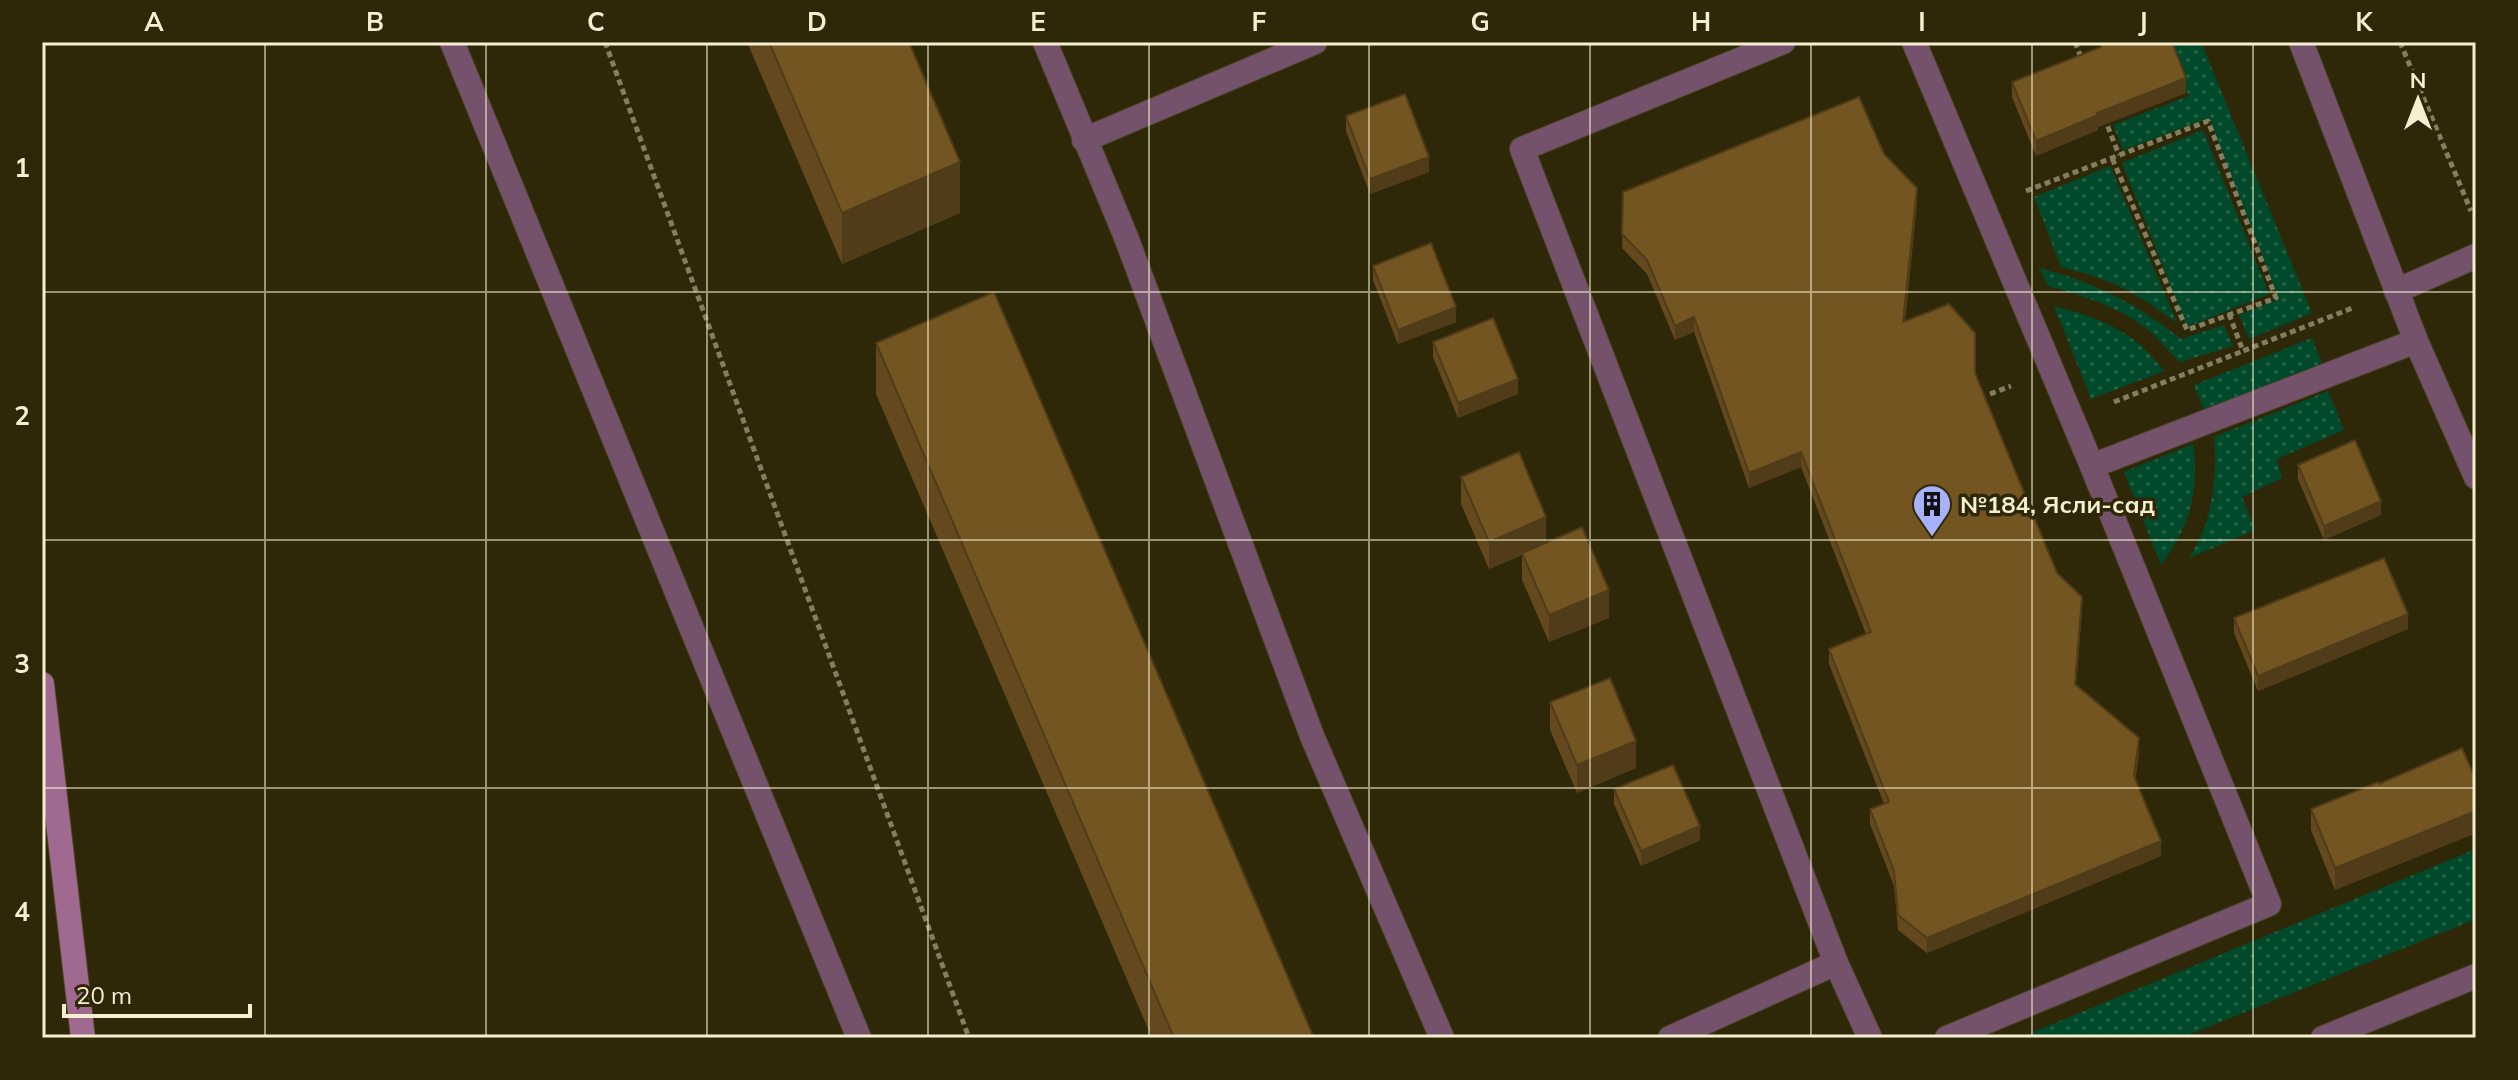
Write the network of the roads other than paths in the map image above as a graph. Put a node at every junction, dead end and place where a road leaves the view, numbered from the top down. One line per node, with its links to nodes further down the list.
1 (452, 42): 17 (street)
2 (1045, 42): 7 (street)
3 (1315, 42): 7 (street)
4 (1783, 42): 14 (street)
5 (1914, 42): 11 (street)
6 (2301, 42): 9 (street)
7 (1084, 140): 18 (street)
8 (2476, 256): 9 (street)
9 (2396, 291): 10 (street)
10 (2416, 341): 11 (street); 12 (street)
11 (2092, 466): 21 (street)
12 (2476, 477)
13 (42, 684): 16 (street)
14 (1836, 963): 19 (street); 20 (street)
15 (2476, 976): 22 (street)
16 (83, 1038)
17 (859, 1038)
18 (1442, 1038)
19 (1670, 1038)
20 (1870, 1038)
21 (1947, 1038)
22 (2323, 1038)

